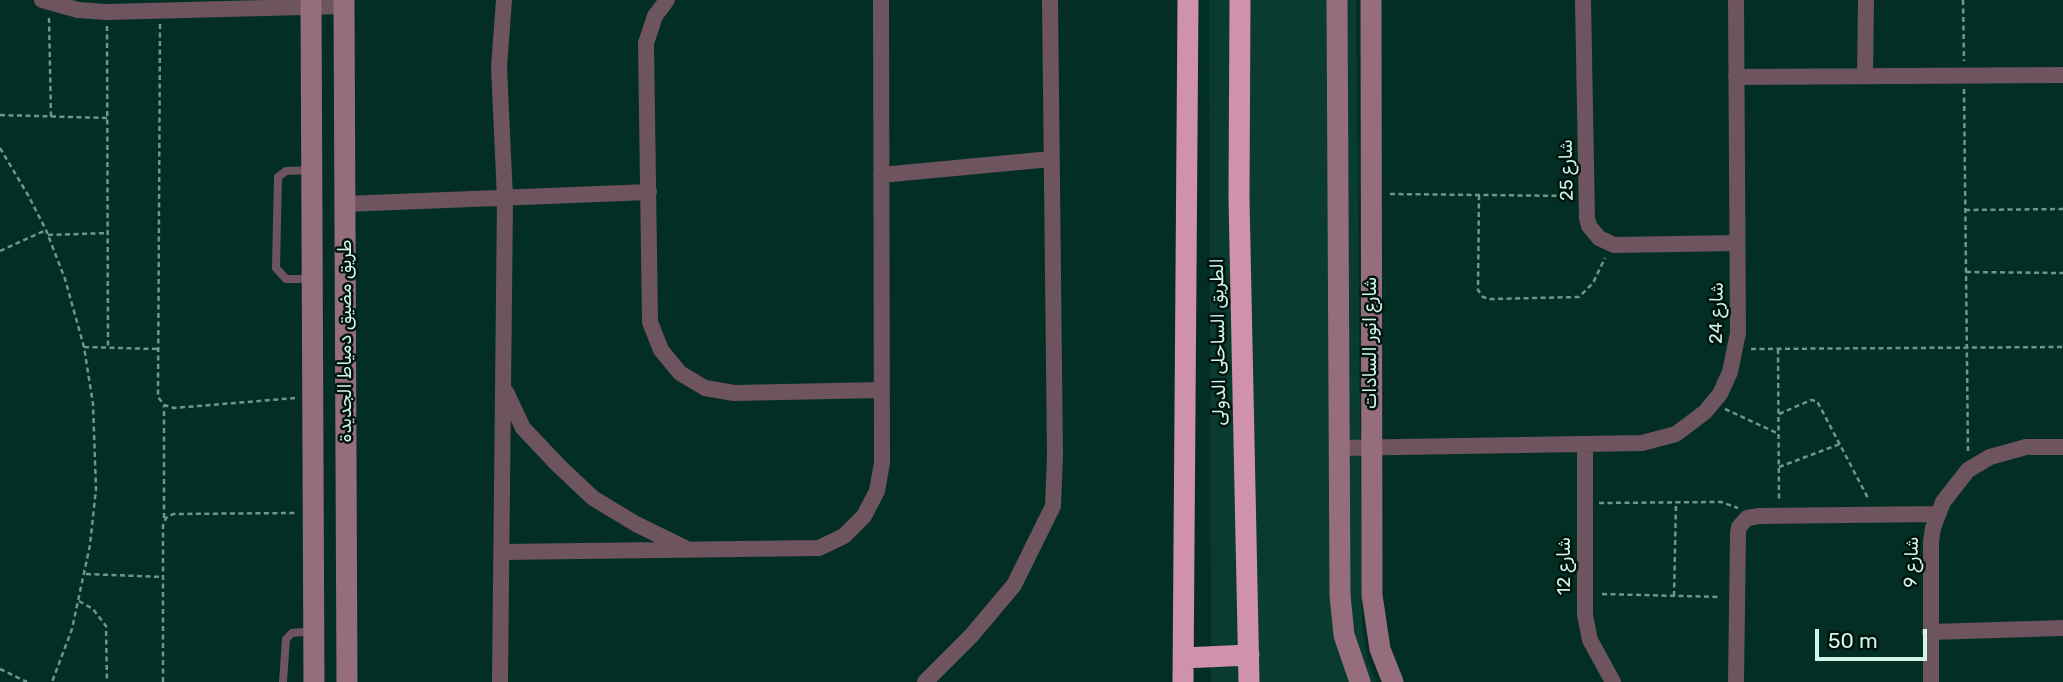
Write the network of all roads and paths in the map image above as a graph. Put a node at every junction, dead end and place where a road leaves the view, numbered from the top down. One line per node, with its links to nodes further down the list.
1 (504, 0): 35 (street)
2 (667, 0): 31 (street)
3 (881, 0): 30 (street)
4 (1050, 0): 28 (street)
5 (1188, 0): 88 (highway, الطريق الساحلى الدولى)
6 (1240, 0): 87 (highway, الطريق الساحلى الدولى)
7 (1337, 0): 19 (main road, شارع انور السادات)
8 (1371, 0): 18 (main road, شارع انور السادات)
9 (1583, 0): 34 (street, شارع 25)
10 (1736, 0): 23 (street, شارع 24)
11 (1866, 0): 22 (street)
12 (1963, 0): 20 (path)
13 (46, 1): 17 (street); 25 (path)
14 (344, 3): 15 (street); 36 (main road, طريق مضيق دمياط الجديدة)
15 (312, 4): 16 (street); 29 (main road, طريق مضيق دمياط الجديدة)
16 (160, 11): 17 (street); 51 (path)
17 (107, 12): 26 (path)
18 (1371, 50): 19 (main road); 32 (main road, شارع انور السادات)
19 (1337, 52): 63 (main road, شارع انور السادات)
20 (1964, 75): 21 (street); 22 (street); 38 (path)
21 (2063, 75)
22 (1865, 76): 23 (street)
23 (1736, 77): 42 (street, شارع 24)
24 (0, 115): 25 (path)
25 (51, 117): 26 (path)
26 (107, 118): 40 (path)
27 (0, 148): 39 (path)
28 (1051, 159): 30 (street); 98 (street)
29 (312, 170): 46 (main road, طريق مضيق دمياط الجديدة); 46 (lane)
30 (881, 175): 55 (street)
31 (649, 192): 35 (street); 55 (street)
32 (1371, 194): 33 (path); 64 (main road, شارع انور السادات)
33 (1479, 195): 34 (path); 41 (path)
34 (1586, 196): 41 (street, شارع 25)
35 (505, 198): 36 (street); 54 (street)
36 (345, 204): 96 (main road, طريق مضيق دمياط الجديدة)
37 (2063, 209): 38 (path)
38 (1965, 210): 44 (path)
39 (47, 232): 40 (path); 43 (path); 47 (path)
40 (108, 233): 49 (path)
41 (1606, 242): 42 (street)
42 (1737, 243): 52 (street, شارع 24)
43 (0, 251)
44 (1966, 272): 45 (path); 50 (path)
45 (2063, 273)
46 (312, 279): 56 (main road, طريق مضيق دمياط الجديدة)
47 (84, 347): 49 (path); 78 (path)
48 (2063, 347): 50 (path)
49 (108, 348): 51 (path)
50 (1967, 348): 53 (path); 67 (path)
51 (157, 349): 58 (path)
52 (1736, 349): 53 (path); 57 (street, شارع 24)
53 (1778, 349): 59 (path)
54 (503, 387): 76 (street); 77 (street)
55 (881, 390): 76 (street)
56 (313, 397): 58 (path); 70 (main road, طريق مضيق دمياط الجديدة)
57 (1713, 403): 60 (path); 61 (street, شارع 24)
58 (164, 405): 75 (path)
59 (1779, 414): 60 (path); 62 (path)
60 (1779, 435): 66 (path)
61 (1585, 444): 64 (street, شارع 24); 69 (street, شارع 12)
62 (1840, 444): 66 (path); 71 (path)
63 (1339, 447): 64 (street, شارع 24); 101 (main road, شارع انور السادات)
64 (1372, 447): 102 (main road, شارع انور السادات)
65 (2063, 447): 67 (street, شارع 9)
66 (1779, 467): 73 (path)
67 (1968, 470): 72 (street, شارع 9)
68 (1676, 502): 69 (path); 74 (path); 81 (path)
69 (1585, 503): 80 (street, شارع 12)
70 (313, 513): 75 (path); 85 (main road, طريق مضيق دمياط الجديدة)
71 (1877, 514): 72 (street); 73 (street)
72 (1937, 514): 86 (street, شارع 9)
73 (1779, 515): 74 (street)
74 (1747, 518): 82 (street)
75 (164, 522): 79 (path)
76 (690, 550): 77 (street)
77 (502, 552): 97 (street)
78 (85, 573): 79 (path); 83 (path)
79 (163, 577): 93 (path)
80 (1584, 594): 81 (path); 103 (street, شارع 12)
81 (1674, 596): 82 (path)
82 (1737, 597): 104 (street)
83 (79, 601): 91 (path); 92 (path)
84 (2063, 628): 86 (street)
85 (313, 631): 94 (lane); 95 (main road, طريق مضيق دمياط الجديدة)
86 (1930, 632): 105 (street, شارع 9)
87 (1249, 655): 88 (highway); 100 (highway, الطريق الساحلى الدولى)
88 (1183, 658): 99 (highway, الطريق الساحلى الدولى)
89 (0, 669): 90 (path)
90 (27, 682)
91 (52, 682)
92 (107, 682)
93 (163, 682)
94 (283, 682)
95 (314, 682)
96 (347, 682)
97 (500, 682)
98 (925, 682)
99 (1183, 682)
100 (1249, 682)
101 (1360, 682)
102 (1393, 682)
103 (1613, 682)
104 (1736, 682)
105 (1931, 682)

